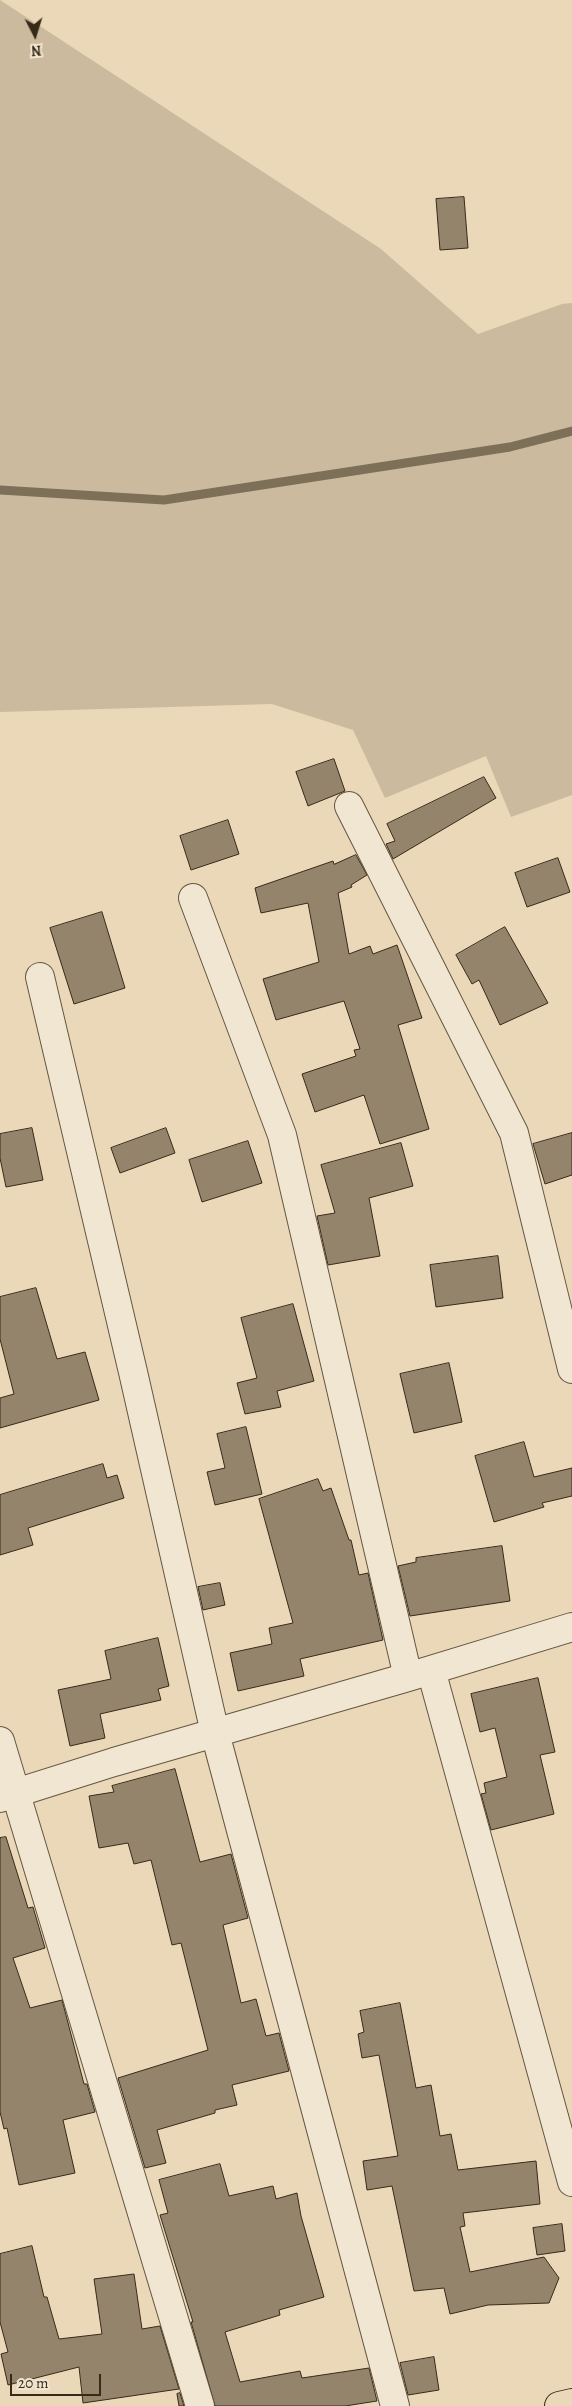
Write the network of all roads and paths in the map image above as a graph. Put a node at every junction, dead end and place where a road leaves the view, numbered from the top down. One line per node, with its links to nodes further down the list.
1 (349, 806): 4 (street)
2 (194, 898): 6 (street)
3 (40, 977): 7 (street)
4 (572, 1369)
5 (572, 1627): 6 (street)
6 (420, 1674): 7 (street); 10 (street)
7 (215, 1733): 9 (street); 13 (street)
8 (0, 1741): 9 (street)
9 (8, 1796): 12 (street)
10 (572, 2182)
11 (572, 2403): 14 (highway)
12 (200, 2406)
13 (394, 2406)
14 (559, 2406)

